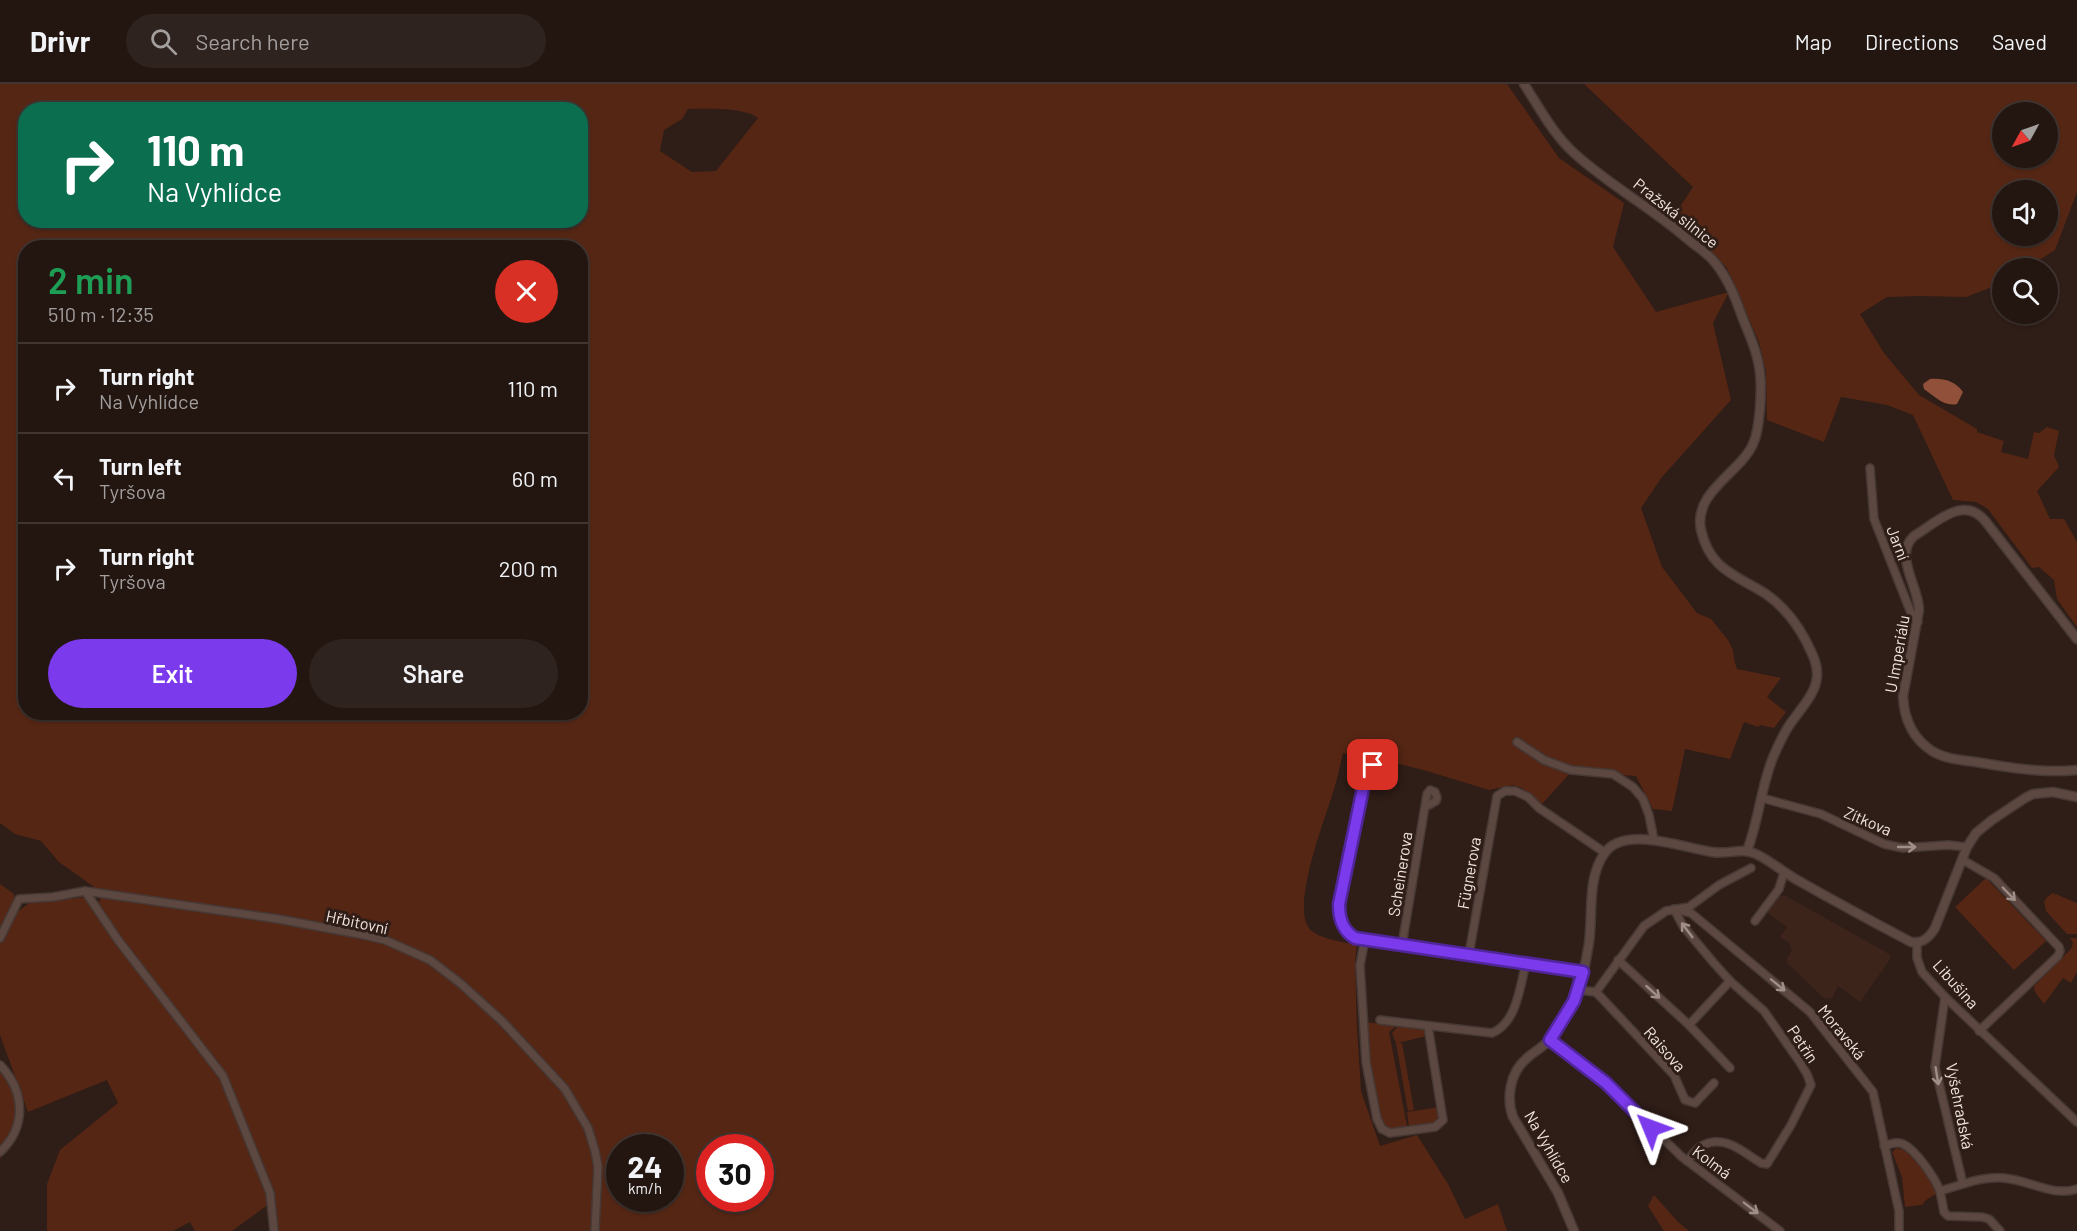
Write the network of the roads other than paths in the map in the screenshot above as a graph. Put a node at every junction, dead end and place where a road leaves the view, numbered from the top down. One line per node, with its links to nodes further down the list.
1 (1524, 84): 9 (street, Pražská silnice)
2 (1870, 468): 3 (street, Jarní)
3 (1918, 622): 4 (street, U Imperiálu); 6 (street, U Imperiálu)
4 (2077, 639)
5 (1517, 742): 11 (street)
6 (2077, 770)
7 (1364, 782): 22 (street)
8 (2077, 797): 12 (street)
9 (1762, 798): 12 (street, Zítkova, one-way to 12); 13 (street, Pražská silnice)
10 (1425, 807): 24 (street, Scheinerova)
11 (1654, 840): 13 (street); 14 (street)
12 (1966, 848): 15 (street)
13 (1747, 851): 17 (street)
14 (1604, 852): 25 (street, Fügnerova); 28 (street, Na Vyhlídce)
15 (1963, 860): 23 (street); 36 (street, one-way to 36)
16 (1751, 868): 19 (street)
17 (1784, 872): 20 (street); 23 (street)
18 (85, 891): 21 (street, Hřbitovní); 48 (street); 49 (street, Hřbitovní)
19 (1674, 909): 26 (street); 29 (street, Petřín, one-way to 19); 42 (street, Moravská, one-way to 42)
20 (1755, 921)
21 (0, 938)
22 (1365, 939): 24 (street); 35 (street)
23 (1917, 943): 32 (street, Libušina)
24 (1402, 945): 25 (street)
25 (1468, 954): 27 (street)
26 (1618, 960): 31 (street); 34 (street, Raisova, one-way to 34)
27 (1526, 963): 28 (street); 35 (street)
28 (1583, 972): 30 (street, Na Vyhlídce)
29 (1730, 981): 34 (street, Raisova); 44 (street, Petřín)
30 (1578, 990): 31 (street); 37 (street, Na Vyhlídce)
31 (1596, 992): 40 (street, Raisova)
32 (1945, 997): 36 (street, Libušina); 45 (street, Vyšehradská, one-way to 45)
33 (1380, 1020): 35 (street)
34 (1689, 1025): 39 (street, Raisova)
35 (1428, 1026)
36 (1979, 1031): 41 (street, Libušina)
37 (1550, 1040): 44 (street, Kolmá); 50 (street, Na Vyhlídce)
38 (0, 1065): 43 (street)
39 (1730, 1068)
40 (1714, 1083)
41 (2077, 1122)
42 (1884, 1146): 47 (street); 52 (street, Moravská)
43 (0, 1152)
44 (1687, 1161): 51 (street, Kolmá, one-way to 51)
45 (1963, 1184): 46 (street); 47 (street)
46 (2077, 1189)
47 (1940, 1191): 53 (street)
48 (274, 1231)
49 (595, 1231)
50 (1574, 1231)
51 (1780, 1231)
52 (1899, 1231)
53 (2000, 1231)

